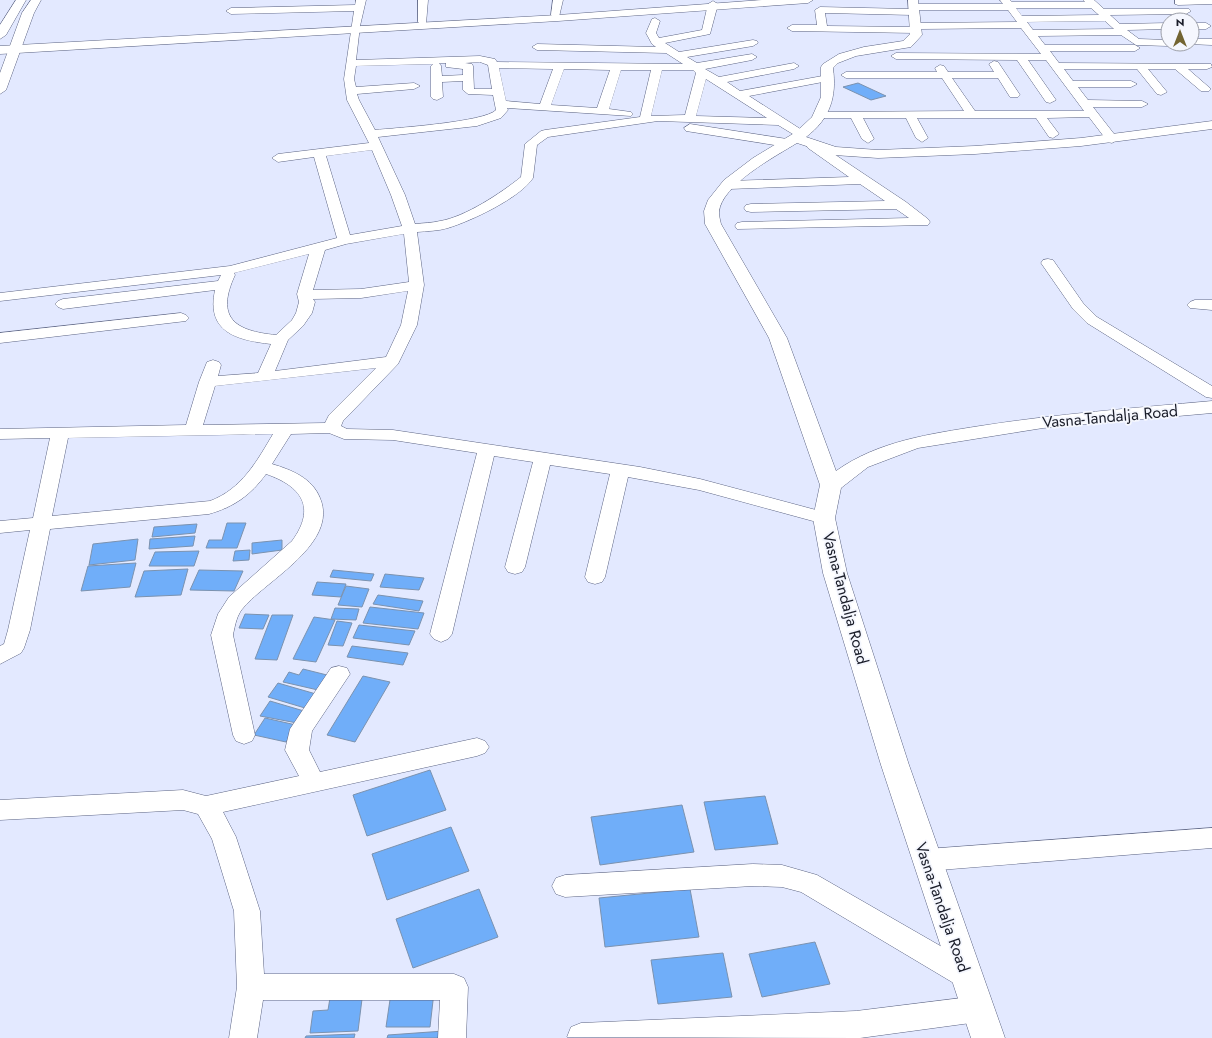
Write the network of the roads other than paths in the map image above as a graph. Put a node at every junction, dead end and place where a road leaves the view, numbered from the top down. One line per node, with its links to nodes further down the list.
1 (21, 0): 31 (street)
2 (36, 0): 39 (street)
3 (423, 0): 20 (street)
4 (558, 0): 18 (street)
5 (763, 0): 12 (street)
6 (808, 0): 12 (street)
7 (1212, 1): 8 (street)
8 (1178, 2)
9 (360, 4): 11 (street); 25 (street)
10 (1008, 4): 13 (street); 14 (street); 21 (street)
11 (299, 5): 15 (street)
12 (713, 6): 18 (street); 25 (street); 32 (street)
13 (913, 6): 16 (street); 28 (street)
14 (1097, 9): 17 (street); 21 (street); 30 (street)
15 (231, 11)
16 (859, 11): 27 (street); 29 (street)
17 (1186, 11)
18 (556, 15): 20 (street)
19 (655, 21): 32 (street)
20 (423, 22): 25 (street)
21 (1025, 25): 28 (street); 30 (street); 42 (street)
22 (1200, 26): 23 (street)
23 (1206, 26)
24 (1160, 27): 30 (street)
25 (355, 28): 39 (street); 51 (street)
26 (792, 28): 27 (street)
27 (822, 28): 29 (street)
28 (915, 28): 29 (street); 36 (street)
29 (863, 29)
30 (1120, 30): 35 (street)
31 (0, 35)
32 (656, 42): 45 (street)
33 (1202, 42): 44 (street)
34 (753, 43): 45 (street)
35 (1160, 43)
36 (907, 44): 47 (street); 67 (street)
37 (1023, 44): 42 (street)
38 (0, 45): 39 (street)
39 (17, 47): 43 (street); 74 (street)
40 (537, 47): 45 (street)
41 (1135, 48): 42 (street)
42 (1043, 49): 49 (street); 56 (street)
43 (0, 50)
44 (1212, 51)
45 (673, 53): 62 (street)
46 (896, 56): 47 (street)
47 (931, 56): 48 (street); 64 (street)
48 (988, 56): 49 (street); 65 (street)
49 (1020, 56): 81 (street)
50 (752, 57): 62 (street)
51 (350, 65): 52 (street); 53 (street); 75 (street)
52 (436, 65): 66 (street); 68 (street)
53 (492, 65): 54 (street); 76 (street)
54 (560, 66): 58 (street); 85 (street)
55 (794, 66): 69 (street)
56 (1056, 66): 60 (street); 70 (street)
57 (1207, 66): 61 (street)
58 (616, 67): 59 (street); 86 (street)
59 (657, 67): 62 (street); 93 (street)
60 (1141, 67): 61 (street); 77 (street)
61 (1179, 67): 73 (street)
62 (698, 69): 69 (street); 94 (street)
63 (846, 75): 64 (street)
64 (945, 75): 65 (street); 91 (street)
65 (1001, 75): 79 (street)
66 (469, 78): 68 (street); 76 (street)
67 (828, 78): 78 (street); 89 (street)
68 (437, 79): 80 (street)
69 (717, 82): 78 (street)
70 (1069, 84): 71 (street); 82 (street)
71 (1131, 84)
72 (414, 86): 75 (street)
73 (1205, 89)
74 (0, 90)
75 (351, 91): 102 (street)
76 (498, 92): 83 (street)
77 (1161, 92)
78 (738, 95): 95 (street)
79 (1014, 95)
80 (438, 97)
81 (1050, 100)
82 (1084, 103): 84 (street); 88 (street)
83 (500, 104): 85 (street); 102 (street)
84 (1142, 104)
85 (544, 107): 86 (street)
86 (602, 112): 93 (street)
87 (1039, 114): 88 (street); 91 (street); 97 (street)
88 (1091, 114): 101 (street)
89 (821, 115): 92 (street); 99 (street)
90 (910, 115): 91 (street); 92 (street); 98 (street)
91 (972, 115)
92 (856, 116): 100 (street)
93 (642, 118): 94 (street); 99 (street); 111 (street)
94 (690, 118): 95 (street)
95 (780, 122): 99 (street)
96 (1212, 125): 101 (street)
97 (1053, 134)
98 (922, 138)
99 (794, 139): 103 (street); 107 (street)
100 (868, 139)
101 (1112, 139): 103 (street)
102 (374, 140): 104 (street); 111 (street)
103 (812, 145): 106 (street)
104 (319, 153): 105 (street); 112 (street)
105 (278, 158)
106 (862, 180): 107 (street); 108 (street)
107 (729, 185): 141 (street)
108 (900, 205): 109 (street); 110 (street)
109 (751, 208)
110 (742, 226)
111 (410, 229): 112 (street); 117 (street)
112 (345, 240): 113 (street)
113 (318, 248): 115 (street); 118 (street)
114 (1048, 263): 130 (street)
115 (230, 270): 116 (street); 119 (street)
116 (223, 285): 120 (street); 125 (street)
117 (417, 285): 118 (street); 126 (street)
118 (304, 294): 125 (street)
119 (0, 297)
120 (63, 304)
121 (1195, 305): 122 (street)
122 (1212, 305)
123 (181, 318): 124 (street)
124 (0, 338)
125 (280, 340): 128 (street)
126 (392, 361): 128 (street); 133 (street)
127 (213, 365): 129 (street)
128 (264, 377): 129 (street)
129 (207, 382): 134 (street)
130 (1212, 393)
131 (1212, 407): 141 (street, Vasna-Tandalja Road)
132 (286, 428): 133 (street); 134 (street); 139 (street)
133 (332, 428): 137 (street)
134 (193, 430): 135 (street)
135 (60, 432): 136 (street); 143 (street)
136 (0, 434)
137 (487, 450): 138 (street); 147 (street)
138 (543, 458): 140 (street); 145 (street)
139 (261, 466): 143 (street); 150 (street)
140 (620, 470): 142 (street); 146 (street)
141 (831, 485): 142 (street, Vasna-Tandalja Road)
142 (824, 518): 156 (street, Vasna-Tandalja Road)
143 (41, 524): 144 (street); 148 (street)
144 (0, 527)
145 (515, 567)
146 (595, 578)
147 (441, 634)
148 (0, 656)
149 (339, 674): 152 (street)
150 (244, 735)
151 (478, 747): 152 (street)
152 (314, 782): 153 (street)
153 (206, 806): 154 (street); 159 (street)
154 (0, 810)
155 (1212, 838): 156 (street)
156 (927, 860): 158 (street, Vasna-Tandalja Road)
157 (565, 886): 158 (street)
158 (967, 976): 160 (street, Vasna-Tandalja Road)
159 (251, 987): 161 (street); 162 (street)
160 (978, 1009): 163 (street); 164 (street, Vasna-Tandalja Road)
161 (243, 1038)
162 (452, 1038)
163 (581, 1038)
164 (988, 1038)

